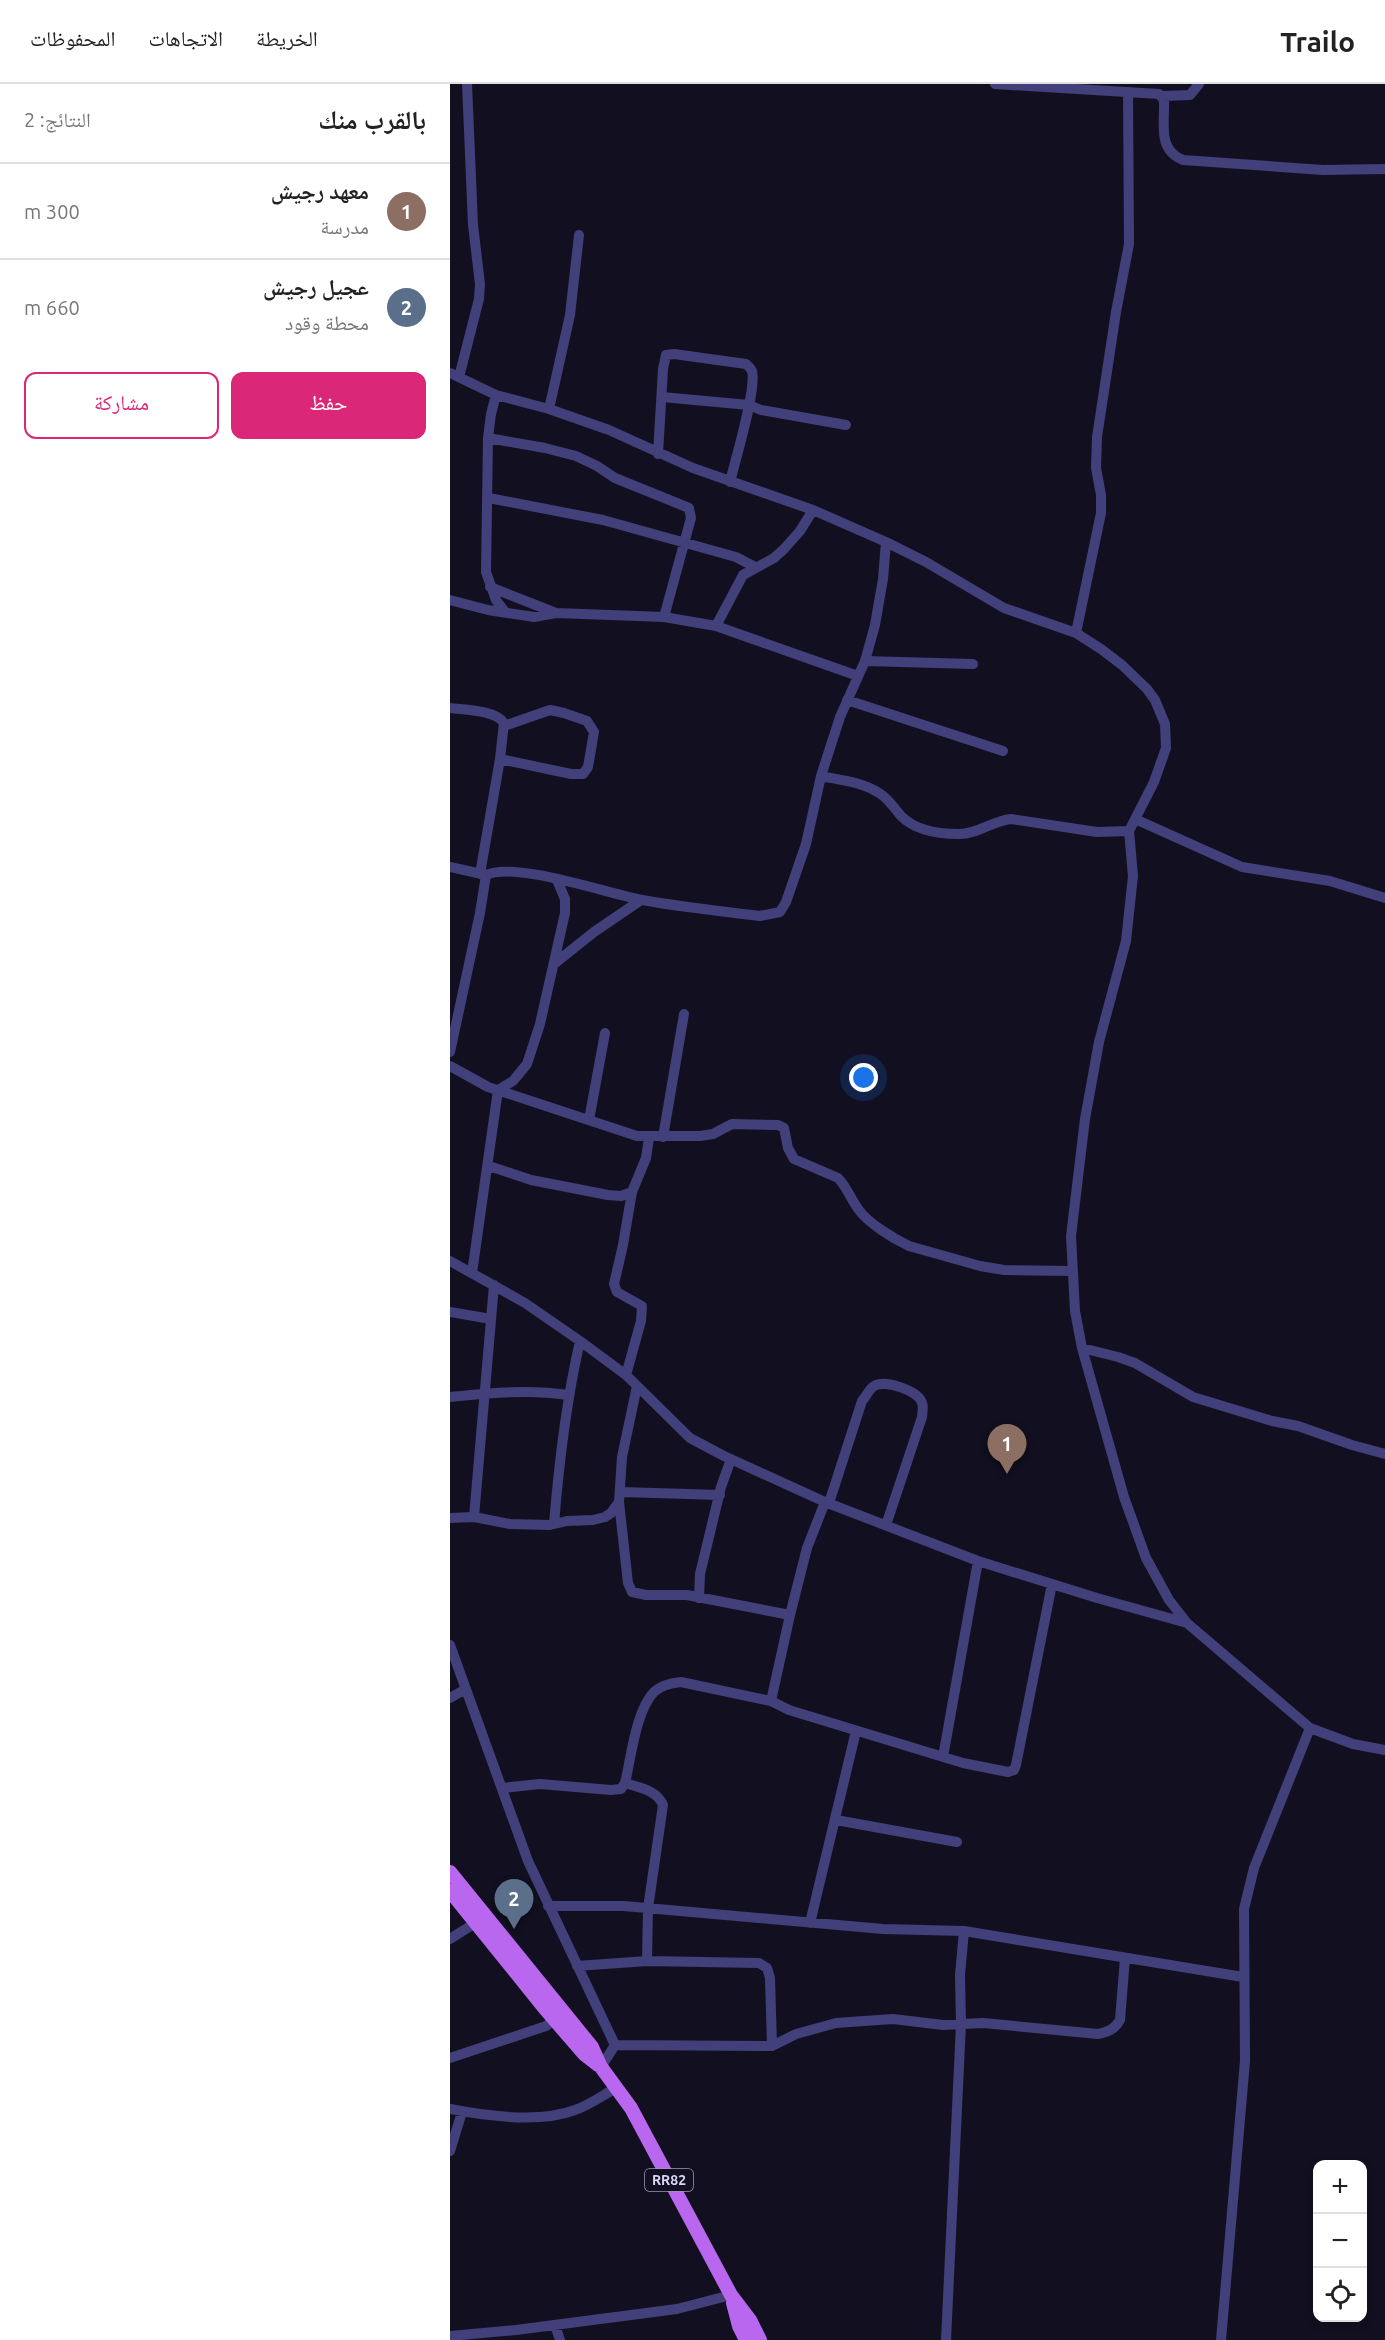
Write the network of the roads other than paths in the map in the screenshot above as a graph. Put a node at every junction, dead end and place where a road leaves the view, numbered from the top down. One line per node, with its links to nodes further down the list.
1 (466, 84): 8 (street)
2 (995, 84): 4 (street)
3 (1199, 84): 5 (street)
4 (1128, 92): 5 (street); 28 (street)
5 (1162, 96): 6 (street)
6 (1385, 169)
7 (579, 235): 12 (street)
8 (454, 375): 9 (street)
9 (496, 395): 12 (street); 14 (street)
10 (662, 397): 11 (street); 11 (street); 15 (street)
11 (749, 405): 13 (street); 16 (street)
12 (549, 409): 15 (street)
13 (846, 425)
14 (488, 438): 17 (street); 19 (street)
15 (658, 453): 16 (street)
16 (730, 482): 18 (street)
17 (489, 498): 19 (street); 22 (street)
18 (813, 510): 20 (street); 21 (street)
19 (684, 542): 21 (street); 26 (street)
20 (886, 542): 28 (street); 29 (street)
21 (755, 567): 27 (street)
22 (490, 587): 24 (street); 25 (street)
23 (450, 600): 24 (street)
24 (505, 612): 25 (street)
25 (556, 612): 26 (street)
26 (664, 617): 27 (street)
27 (716, 626): 31 (street)
28 (1076, 633): 38 (street)
29 (865, 661): 30 (street); 31 (street)
30 (973, 664)
31 (858, 676): 32 (street)
32 (848, 700): 35 (street); 37 (street)
33 (450, 708): 34 (street)
34 (504, 726): 36 (street); 36 (street)
35 (1003, 751)
36 (500, 759): 41 (street)
37 (821, 776): 39 (street); 44 (street)
38 (1135, 819): 39 (street); 43 (street)
39 (1129, 831): 57 (street)
40 (450, 867): 41 (street)
41 (483, 875): 42 (street); 48 (street)
42 (557, 880): 44 (street); 45 (street)
43 (1385, 898)
44 (641, 900): 45 (street)
45 (554, 964): 50 (street)
46 (684, 1014): 52 (street)
47 (605, 1033): 51 (street)
48 (450, 1052)
49 (450, 1066): 50 (street)
50 (498, 1090): 51 (street); 54 (street)
51 (589, 1120): 53 (street)
52 (663, 1137): 53 (street); 57 (street)
53 (649, 1138): 55 (street)
54 (489, 1166): 55 (street); 58 (street)
55 (632, 1192): 64 (street)
56 (450, 1261): 58 (street)
57 (1072, 1271): 63 (street)
58 (472, 1273): 59 (street)
59 (495, 1286): 61 (street); 62 (street)
60 (450, 1312): 61 (street)
61 (491, 1319): 66 (street)
62 (580, 1341): 64 (street); 67 (street)
63 (1082, 1348): 69 (street); 82 (street)
64 (626, 1375): 65 (street)
65 (637, 1386): 70 (street); 72 (street)
66 (484, 1394): 67 (street); 68 (street); 74 (street)
67 (568, 1395): 76 (street)
68 (450, 1397)
69 (1385, 1455)
70 (731, 1459): 71 (street); 73 (street)
71 (720, 1494): 72 (street); 80 (street)
72 (620, 1497): 76 (street); 80 (street)
73 (827, 1502): 77 (street); 77 (street); 81 (street)
74 (474, 1517): 75 (street); 76 (street)
75 (450, 1518)
76 (554, 1524)
77 (886, 1525): 78 (street)
78 (978, 1561): 79 (street); 90 (street)
79 (1052, 1584): 82 (street); 90 (street)
80 (699, 1598): 81 (street)
81 (790, 1615): 86 (street)
82 (1187, 1623): 87 (street)
83 (450, 1645): 84 (street)
84 (466, 1689): 85 (street); 92 (street)
85 (450, 1698)
86 (771, 1701): 88 (street); 91 (street)
87 (1310, 1728): 89 (street); 106 (street)
88 (856, 1731): 90 (street); 93 (street)
89 (1385, 1750)
90 (942, 1757)
91 (625, 1783): 92 (street); 98 (street)
92 (502, 1788): 97 (street)
93 (836, 1820): 94 (street); 100 (street)
94 (957, 1842)
95 (450, 1872): 99 (main road, RR82)
96 (450, 1891): 99 (main road, RR82)
97 (548, 1906): 98 (street); 105 (street)
98 (648, 1908): 100 (street); 104 (street)
99 (480, 1920): 102 (street); 107 (main road, RR82)
100 (810, 1923): 101 (street)
101 (964, 1930): 103 (street); 108 (street)
102 (450, 1940)
103 (1125, 1958): 106 (street); 108 (street)
104 (647, 1961): 105 (street); 110 (street)
105 (577, 1966): 109 (street)
106 (1244, 1977): 125 (street)
107 (559, 2017): 111 (street); 112 (main road, RR82)
108 (961, 2024): 110 (street); 124 (street)
109 (615, 2045): 110 (street); 112 (street)
110 (772, 2046)
111 (450, 2058)
112 (601, 2067): 113 (main road, RR82)
113 (616, 2088): 115 (street); 117 (main road, RR82)
114 (450, 2109): 115 (street)
115 (462, 2112): 116 (street)
116 (450, 2150)
117 (731, 2295): 118 (street); 122 (main road, RR82); 123 (main road, RR82)
118 (555, 2325): 119 (street); 121 (street)
119 (517, 2335): 120 (street)
120 (450, 2336)
121 (560, 2340)
122 (746, 2340)
123 (760, 2340)
124 (946, 2340)
125 (1221, 2340)

